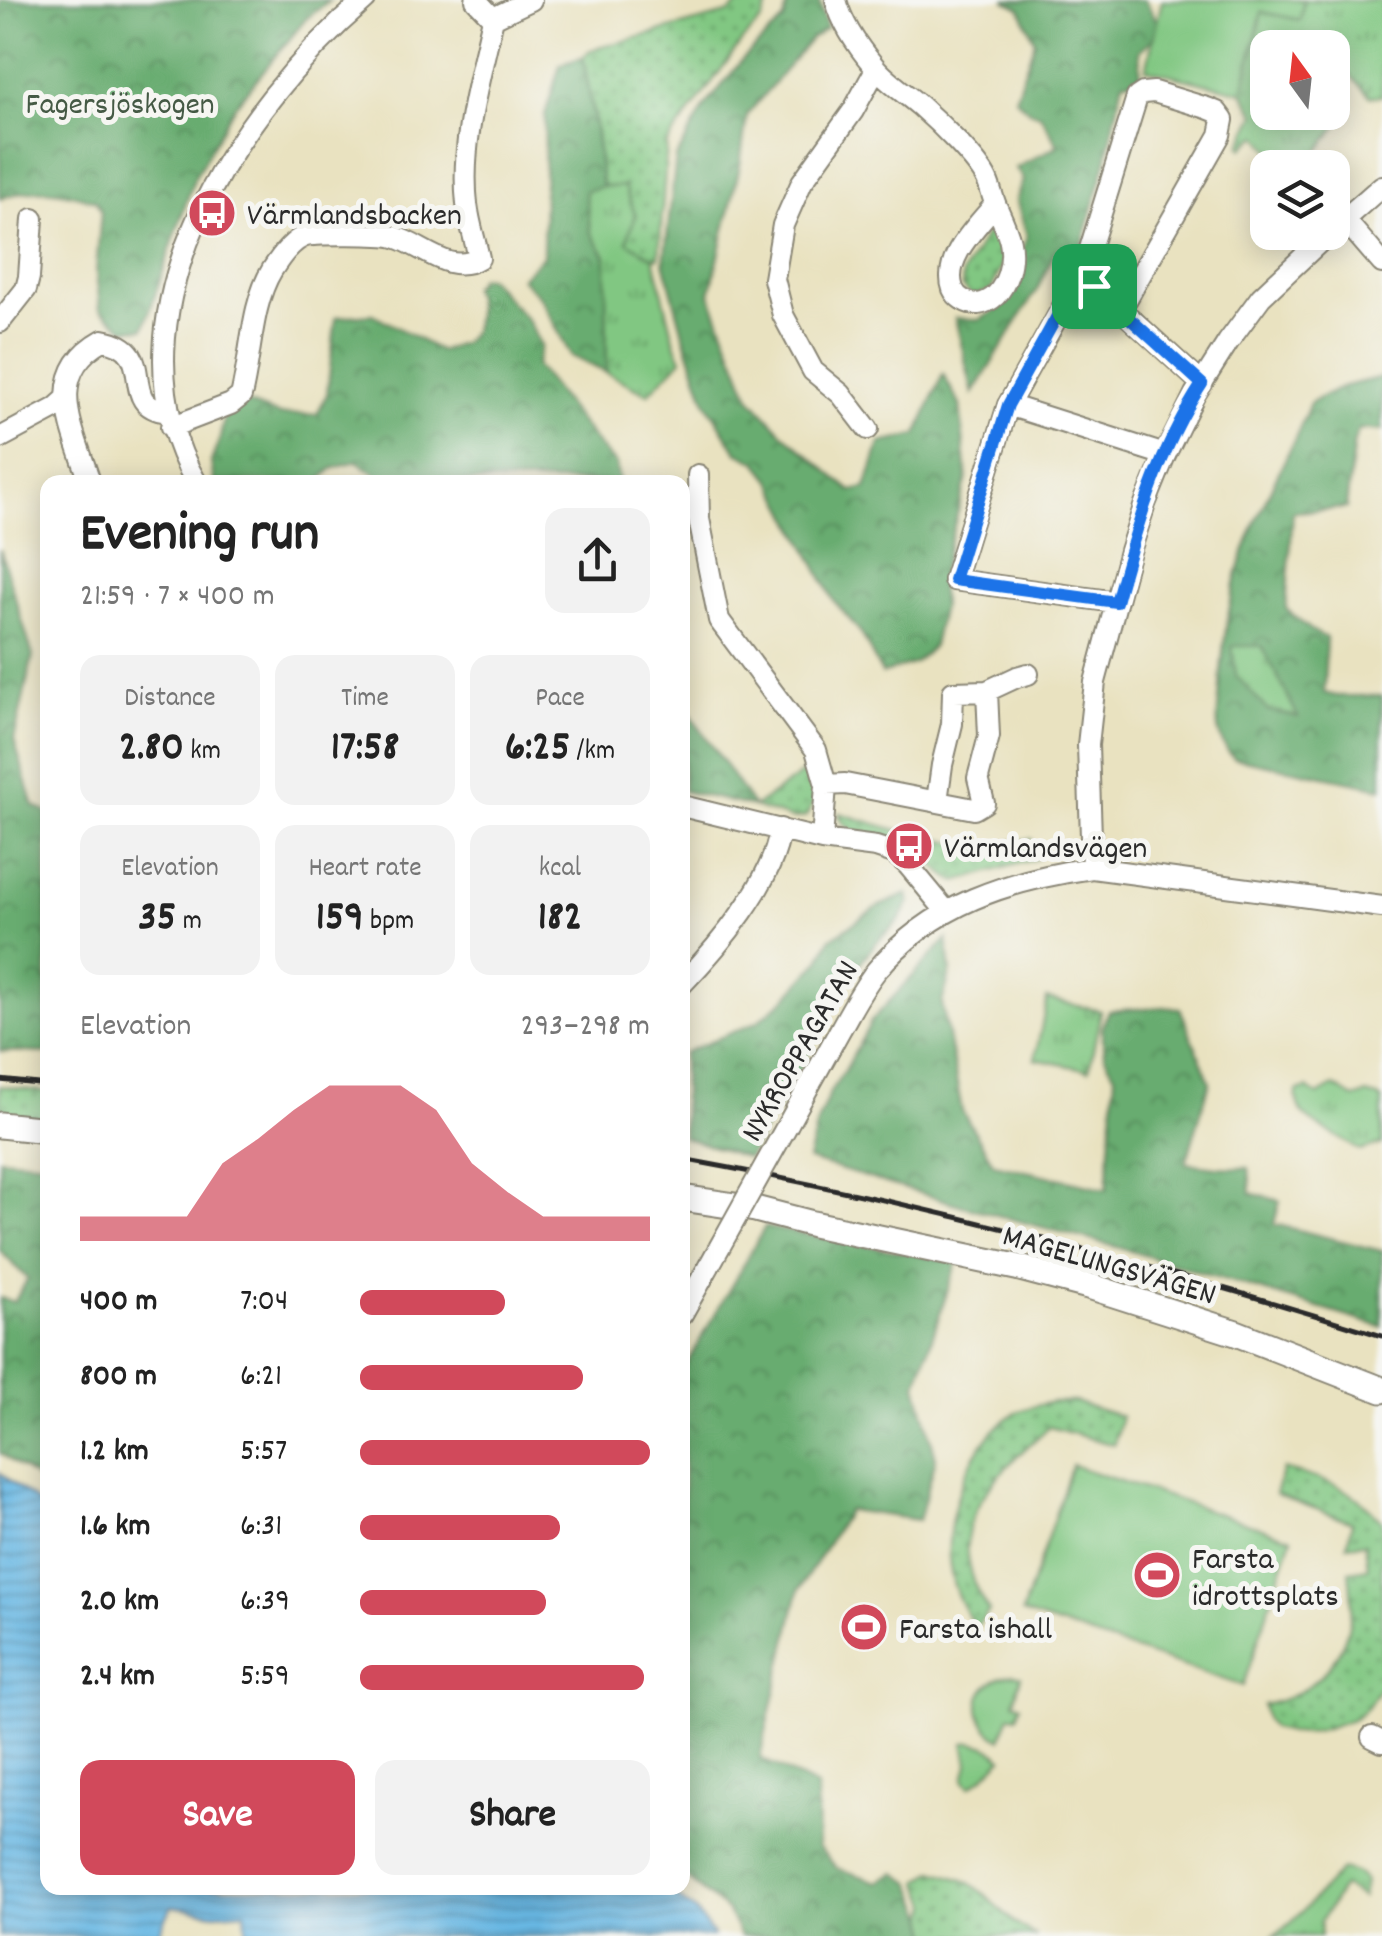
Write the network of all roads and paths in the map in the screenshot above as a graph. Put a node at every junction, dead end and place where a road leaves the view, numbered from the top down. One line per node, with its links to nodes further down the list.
1 (365, 0): 20 (street)
2 (476, 0): 5 (street)
3 (531, 0): 5 (street)
4 (836, 0): 6 (street)
5 (494, 18): 20 (street)
6 (876, 69): 8 (street); 21 (street)
7 (1382, 186): 9 (street)
8 (995, 204)
9 (1350, 214)
10 (34, 219): 16 (street)
11 (1350, 238): 13 (street)
12 (1311, 250): 17 (street)
13 (1382, 263)
14 (1086, 275): 15 (street); 15 (street); 19 (street)
15 (1121, 309): 17 (street)
16 (0, 322)
17 (1202, 384): 23 (street)
18 (65, 400): 20 (street); 22 (street); 24 (street)
19 (1008, 405): 23 (street); 27 (street)
20 (170, 420): 25 (street)
21 (868, 428)
22 (0, 438)
23 (1165, 455): 27 (street)
24 (88, 475)
25 (192, 475)
26 (698, 475): 30 (street)
27 (1116, 602): 35 (street)
28 (1028, 674): 29 (street)
29 (987, 691): 31 (street); 31 (street)
30 (826, 784): 31 (street); 34 (street)
31 (937, 802)
32 (690, 808): 33 (street)
33 (780, 829): 34 (street); 38 (street)
34 (822, 840): 37 (street)
35 (1092, 868): 36 (street, NYKROPPAGATAN); 37 (street, NYKROPPAGATAN)
36 (1382, 907)
37 (946, 911): 44 (street, NYKROPPAGATAN, bridge)
38 (690, 976)
39 (0, 1126): 40 (main road)
40 (40, 1129)
41 (690, 1199): 43 (main road, MAGELUNGSVÄGEN)
42 (690, 1213): 43 (main road, MAGELUNGSVÄGEN)
43 (813, 1224): 45 (main road, MAGELUNGSVÄGEN)
44 (690, 1300)
45 (1382, 1390)

